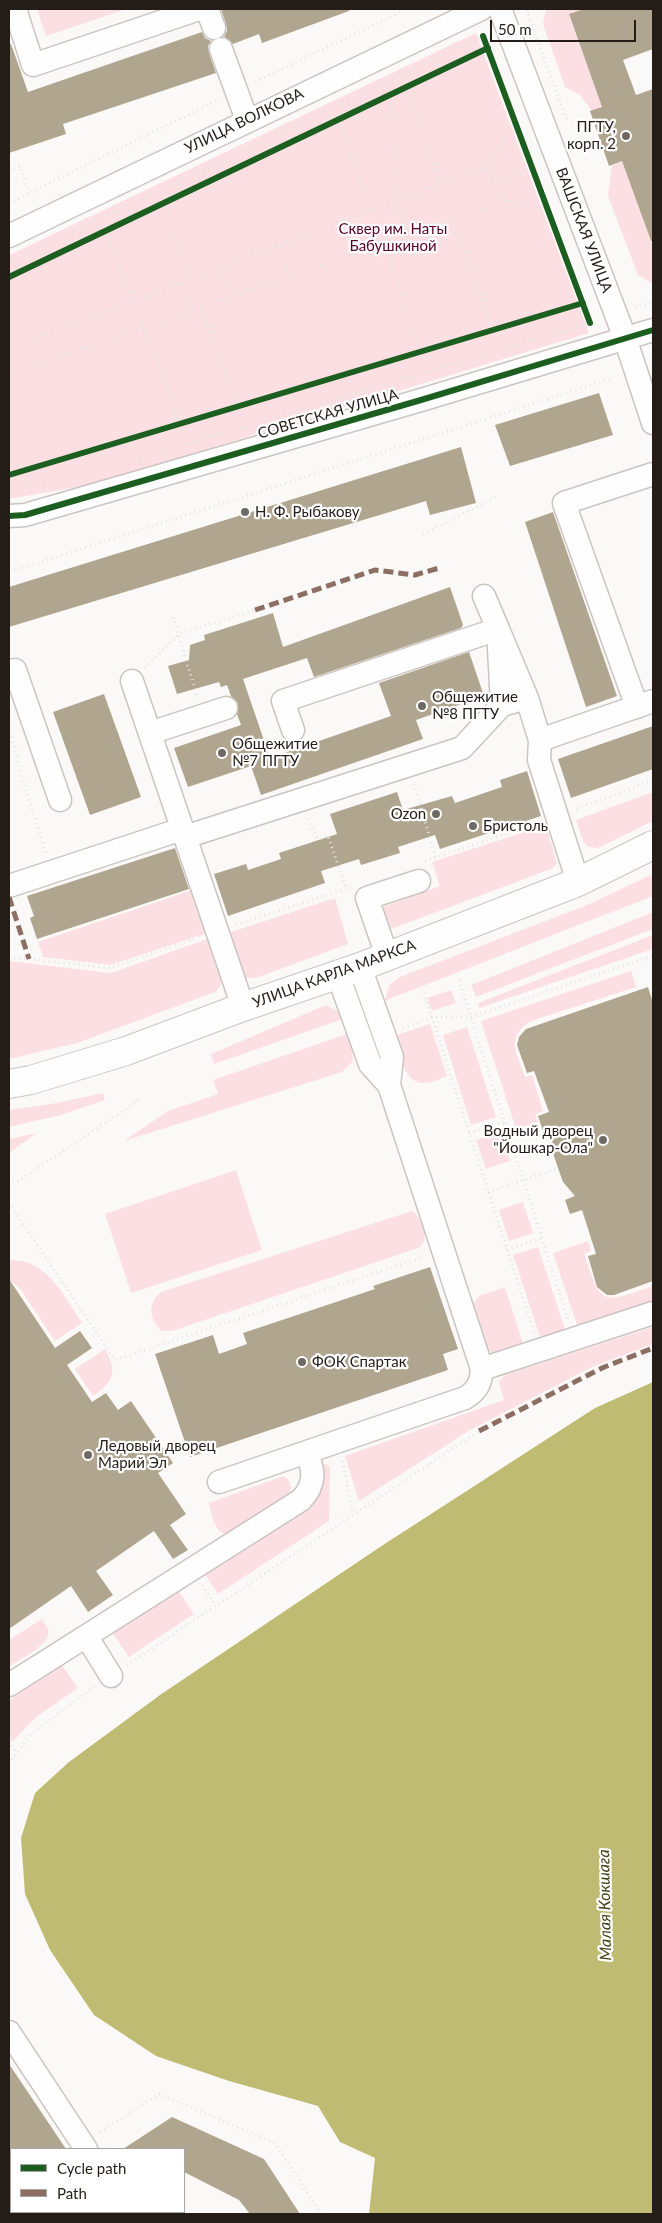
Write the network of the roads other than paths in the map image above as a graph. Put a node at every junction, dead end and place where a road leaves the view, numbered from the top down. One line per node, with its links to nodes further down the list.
1 (15, 9): 2 (street)
2 (199, 9)
3 (481, 9): 6 (street, УЛИЦА ВОЛКОВА)
4 (500, 9): 9 (street, ВАШСКАЯ УЛИЦА)
5 (214, 28): 6 (street)
6 (247, 120): 7 (street, УЛИЦА ВОЛКОВА)
7 (9, 236)
8 (653, 330): 9 (street, СОВЕТСКАЯ УЛИЦА)
9 (625, 338): 10 (street, ВАШСКАЯ УЛИЦА); 12 (street, СОВЕТСКАЯ УЛИЦА)
10 (653, 423)
11 (653, 474): 18 (street)
12 (9, 516)
13 (484, 596): 14 (street)
14 (498, 629): 17 (street); 19 (street); 21 (street)
15 (15, 670): 24 (street)
16 (132, 681): 22 (street)
17 (527, 698): 19 (street); 23 (street)
18 (645, 704): 23 (street)
19 (502, 705): 25 (street)
20 (226, 708): 22 (street)
21 (293, 730)
22 (150, 733): 25 (street)
23 (540, 740): 28 (street)
24 (60, 800)
25 (184, 833): 29 (street); 32 (street)
26 (653, 845): 28 (main road, УЛИЦА КАРЛА МАРКСА)
27 (419, 881): 30 (street)
28 (578, 882): 30 (main road, УЛИЦА КАРЛА МАРКСА)
29 (9, 886)
30 (387, 956): 31 (main road, УЛИЦА КАРЛА МАРКСА)
31 (349, 971): 32 (main road, УЛИЦА КАРЛА МАРКСА); 34 (street); 34 (street)
32 (243, 1007): 33 (main road, УЛИЦА КАРЛА МАРКСА)
33 (9, 1084)
34 (389, 1085): 36 (street)
35 (653, 1313): 36 (street)
36 (482, 1369): 37 (street)
37 (307, 1452): 38 (street); 39 (street)
38 (219, 1482)
39 (87, 1636): 40 (street); 41 (street)
40 (111, 1676)
41 (9, 1685)
42 (9, 2032): 43 (street)
43 (84, 2146)

